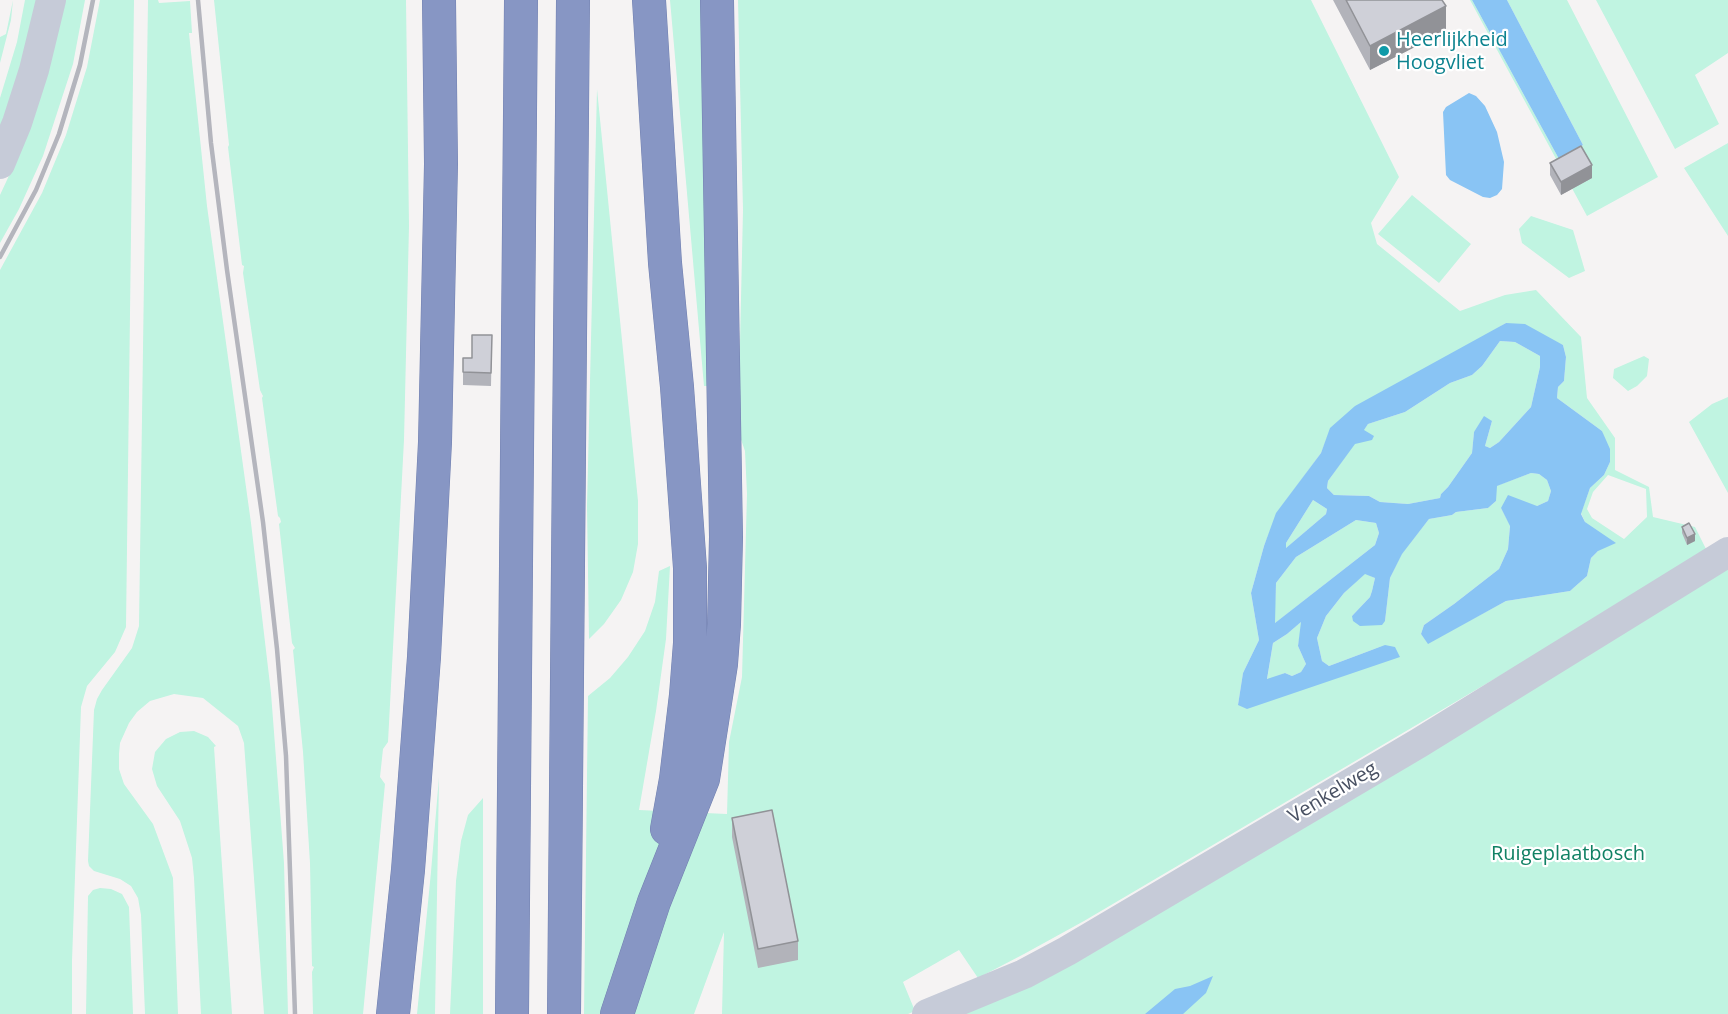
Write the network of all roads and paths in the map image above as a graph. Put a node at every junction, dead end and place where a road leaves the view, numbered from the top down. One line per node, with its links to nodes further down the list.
1 (51, 0): 7 (street)
2 (439, 0): 10 (highway)
3 (521, 0): 11 (highway)
4 (573, 0): 12 (highway)
5 (649, 0): 9 (highway)
6 (717, 0): 9 (highway)
7 (0, 164)
8 (1728, 552): 14 (street, Venkelweg)
9 (690, 779): 13 (highway)
10 (393, 1014)
11 (512, 1014)
12 (564, 1014)
13 (617, 1014)
14 (927, 1014)

